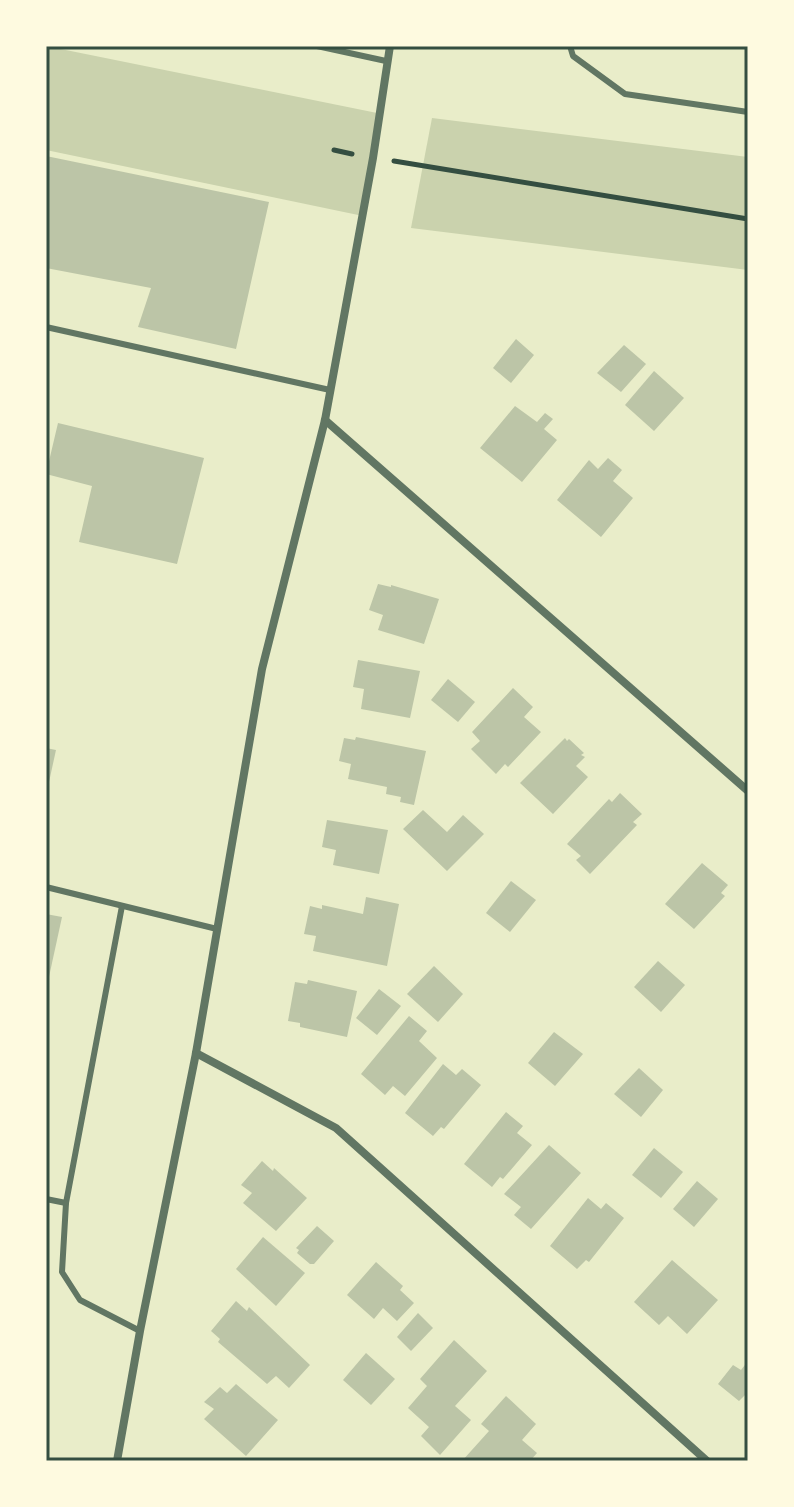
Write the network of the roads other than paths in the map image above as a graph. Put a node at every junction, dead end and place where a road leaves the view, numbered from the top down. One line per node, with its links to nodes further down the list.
1 (317, 46): 4 (lane)
2 (390, 46): 4 (street)
3 (570, 46): 5 (lane)
4 (386, 61): 7 (street)
5 (748, 112)
6 (46, 327): 7 (lane)
7 (330, 390): 8 (street)
8 (325, 420): 9 (street); 12 (street)
9 (748, 791)
10 (46, 887): 11 (lane)
11 (122, 906): 12 (lane); 15 (lane)
12 (217, 929): 13 (street)
13 (196, 1053): 16 (street); 18 (street)
14 (46, 1199): 15 (lane)
15 (66, 1203): 16 (lane)
16 (140, 1331): 17 (street)
17 (117, 1461)
18 (707, 1461)

